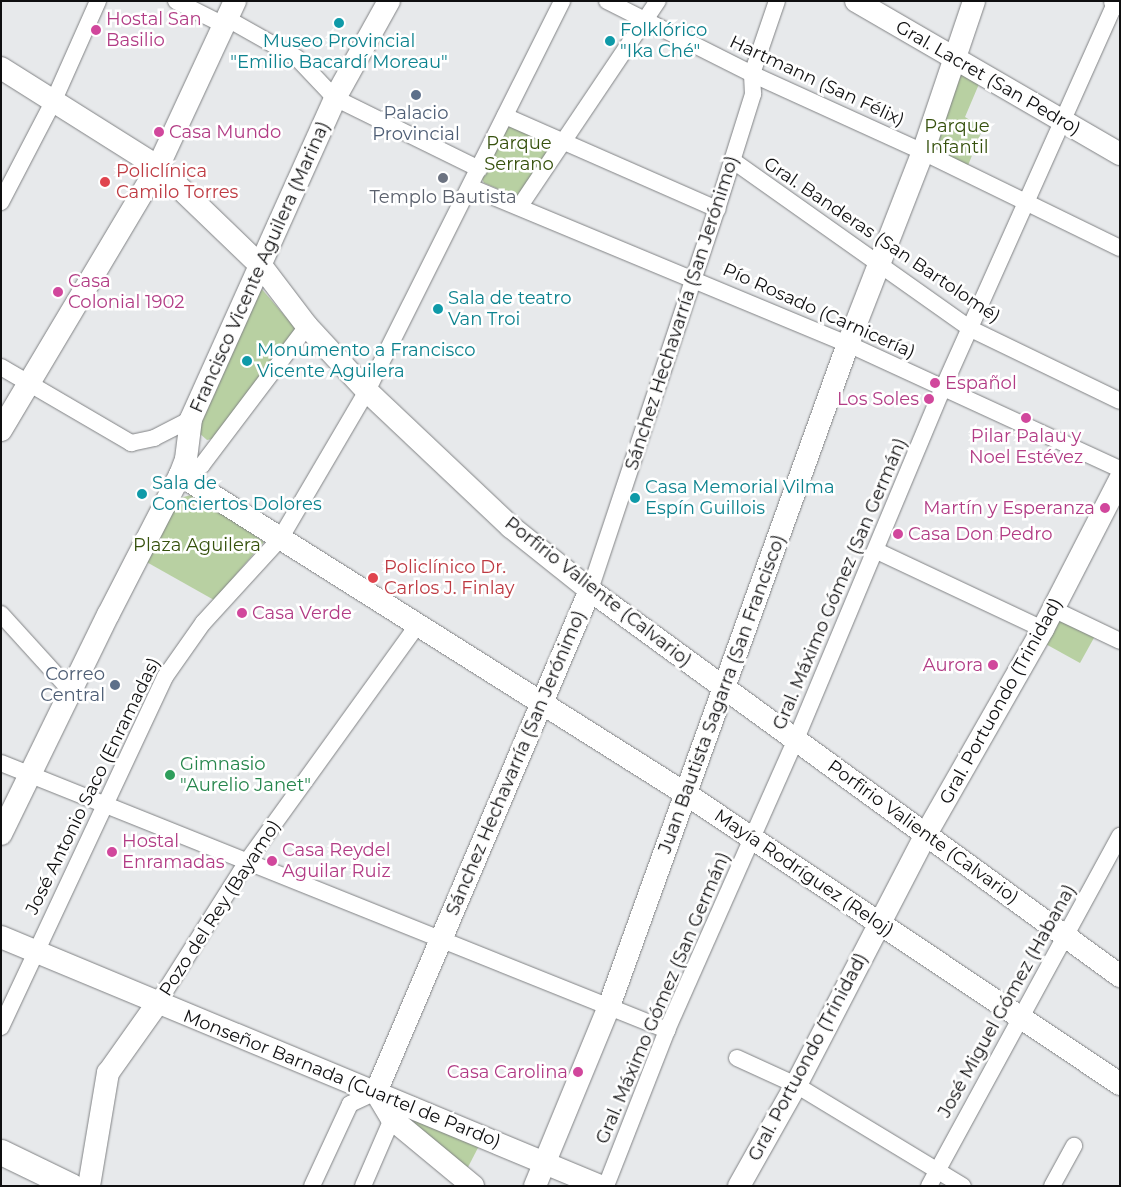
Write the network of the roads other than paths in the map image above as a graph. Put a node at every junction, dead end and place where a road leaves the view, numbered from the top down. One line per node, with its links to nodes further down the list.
1 (98, 1): 17 (street)
2 (176, 1): 11 (street)
3 (389, 1): 16 (street, Francisco Vicente Aguilera (Marina))
4 (562, 1): 18 (street, José Antonio Saco (Enramadas))
5 (608, 1): 12 (street, Hartmann (San Félix))
6 (658, 1): 12 (street)
7 (777, 1): 15 (street, Sánchez Hechavarría (San Jerónimo))
8 (856, 1): 13 (street, Gral. Lacret (San Pedro))
9 (974, 1): 13 (street, Juan Bautista Sagarra (San Francisco))
10 (1117, 2): 19 (street, Gral. Máximo Gómez (San Germán))
11 (229, 15): 16 (street); 24 (street)
12 (646, 22): 15 (street, Hartmann (San Félix)); 20 (street)
13 (955, 59): 19 (street, Gral. Lacret (San Pedro)); 21 (street, Juan Bautista Sagarra (San Francisco))
14 (1, 68): 17 (street, Porfirio Valiente (Calvario))
15 (752, 74): 21 (street, Hartmann (San Félix)); 23 (street, Sánchez Hechavarría (San Jerónimo))
16 (336, 98): 25 (street); 33 (street, Francisco Vicente Aguilera (Marina))
17 (54, 100): 24 (street, Porfirio Valiente (Calvario)); 28 (street)
18 (505, 116): 20 (street); 25 (street, José Antonio Saco (Enramadas))
19 (1062, 121): 22 (street, Gral. Lacret (San Pedro)); 27 (street, Gral. Máximo Gómez (San Germán))
20 (565, 142): 29 (street); 30 (street)
21 (923, 152): 27 (street, Hartmann (San Félix)); 32 (street, Juan Bautista Sagarra (San Francisco))
22 (1120, 154)
23 (732, 160): 30 (street, Sánchez Hechavarría (San Jerónimo)); 32 (street, Gral. Banderas (San Bartolomé))
24 (158, 167): 33 (street, Porfirio Valiente (Calvario)); 39 (street)
25 (479, 169): 26 (street, José Antonio Saco (Enramadas))
26 (470, 187): 29 (street, Pío Rosado (Carnicería)); 41 (street, José Antonio Saco (Enramadas))
27 (1026, 201): 31 (street, Hartmann (San Félix)); 36 (street, Gral. Máximo Gómez (San Germán))
28 (1, 202)
29 (520, 206): 34 (street, Pío Rosado (Carnicería))
30 (717, 210): 34 (street, Sánchez Hechavarría (San Jerónimo))
31 (1120, 248)
32 (879, 266): 36 (street, Gral. Banderas (San Bartolomé)); 37 (street, Juan Bautista Sagarra (San Francisco))
33 (262, 267): 35 (street, Porfirio Valiente (Calvario)); 43 (street, Francisco Vicente Aguilera (Marina))
34 (694, 278): 37 (street, Pío Rosado (Carnicería)); 50 (street, Sánchez Hechavarría (San Jerónimo))
35 (307, 326): 41 (street, Porfirio Valiente (Calvario)); 46 (street)
36 (971, 329): 40 (street, Gral. Máximo Gómez (San Germán)); 42 (street, Gral. Banderas (San Bartolomé))
37 (848, 344): 40 (street, Pío Rosado (Carnicería)); 55 (street, Juan Bautista Sagarra (San Francisco))
38 (1, 367): 39 (street)
39 (29, 384): 43 (street); 44 (street)
40 (943, 388): 45 (street, Pío Rosado (Carnicería)); 49 (street, Gral. Máximo Gómez (San Germán))
41 (367, 391): 48 (street, José Antonio Saco (Enramadas)); 50 (street, Porfirio Valiente (Calvario))
42 (1120, 401)
43 (191, 419): 46 (street, Francisco Vicente Aguilera (Marina))
44 (1, 430)
45 (1120, 469)
46 (180, 475): 48 (street, Mayía Rodríguez (Reloj)); 56 (street, Francisco Vicente Aguilera (Marina))
47 (1120, 479): 52 (street, Gral. Portuondo (Trinidad))
48 (280, 539): 53 (street, Mayía Rodríguez (Reloj)); 62 (street, José Antonio Saco (Enramadas))
49 (877, 551): 52 (street); 58 (street, Gral. Máximo Gómez (San Germán))
50 (590, 590): 55 (street, Porfirio Valiente (Calvario)); 57 (street, Sánchez Hechavarría (San Jerónimo))
51 (1, 614): 56 (street)
52 (1048, 619): 54 (street); 64 (street, Gral. Portuondo (Trinidad))
53 (417, 626): 57 (street, Mayía Rodríguez (Reloj)); 67 (street, Pozo del Rey (Bayamo))
54 (1120, 641)
55 (725, 688): 58 (street, Porfirio Valiente (Calvario)); 61 (street, Juan Bautista Sagarra (San Francisco))
56 (70, 690): 60 (street, Francisco Vicente Aguilera (Marina))
57 (542, 705): 61 (street, Mayía Rodríguez (Reloj)); 71 (street, Sánchez Hechavarría (San Jerónimo))
58 (796, 739): 64 (street, Porfirio Valiente (Calvario)); 66 (street, Gral. Máximo Gómez (San Germán))
59 (1, 763): 60 (street)
60 (30, 774): 62 (street); 63 (street, Francisco Vicente Aguilera (Marina))
61 (686, 794): 66 (street, Mayía Rodríguez (Reloj)); 75 (street, Juan Bautista Sagarra (San Francisco))
62 (104, 804): 67 (street); 72 (street, José Antonio Saco (Enramadas))
63 (1, 834)
64 (926, 834): 68 (street, Gral. Portuondo (Trinidad)); 69 (street, Porfirio Valiente (Calvario))
65 (1120, 836): 69 (street, José Miguel Gómez (Habana))
66 (753, 837): 68 (street, Mayía Rodríguez (Reloj)); 78 (street, Gral. Máximo Gómez (San Germán))
67 (248, 860): 71 (street); 74 (street, Pozo del Rey (Bayamo))
68 (879, 924): 76 (street, Mayía Rodríguez (Reloj)); 81 (street, Gral. Portuondo (Trinidad))
69 (1065, 935): 73 (street, Porfirio Valiente (Calvario)); 76 (street, José Miguel Gómez (Habana))
70 (1, 938): 72 (street, Monseñor Barnada (Cuartel de Pardo))
71 (439, 940): 75 (street); 82 (street, Sánchez Hechavarría (San Jerónimo))
72 (35, 952): 74 (street, Monseñor Barnada (Cuartel de Pardo)); 77 (street, José Antonio Saco (Enramadas))
73 (1120, 976)
74 (157, 1004): 82 (street, Monseñor Barnada (Cuartel de Pardo)); 90 (street, Pozo del Rey (Bayamo))
75 (608, 1009): 78 (street); 87 (street, Juan Bautista Sagarra (San Francisco))
76 (1021, 1018): 80 (street, Mayía Rodríguez (Reloj)); 88 (street, José Miguel Gómez (Habana))
77 (1, 1027)
78 (667, 1030): 96 (street, Gral. Máximo Gómez (San Germán))
79 (737, 1058): 81 (street)
80 (1120, 1084)
81 (796, 1085): 88 (street); 97 (street, Gral. Portuondo (Trinidad))
82 (376, 1092): 83 (street, Monseñor Barnada (Cuartel de Pardo)); 84 (street); 91 (street)
83 (418, 1109): 84 (street); 87 (street, Monseñor Barnada (Cuartel de Pardo))
84 (392, 1119): 92 (street); 93 (street)
85 (1074, 1146): 100 (street)
86 (1, 1152): 89 (main road)
87 (546, 1163): 94 (street, Juan Bautista Sagarra (San Francisco)); 95 (street, Monseñor Barnada (Cuartel de Pardo))
88 (938, 1170): 98 (street, José Miguel Gómez (Habana)); 99 (street)
89 (71, 1186)
90 (89, 1186)
91 (312, 1186)
92 (363, 1186)
93 (473, 1186)
94 (535, 1186)
95 (600, 1186)
96 (606, 1186)
97 (739, 1186)
98 (929, 1186)
99 (964, 1186)
100 (1052, 1186)

